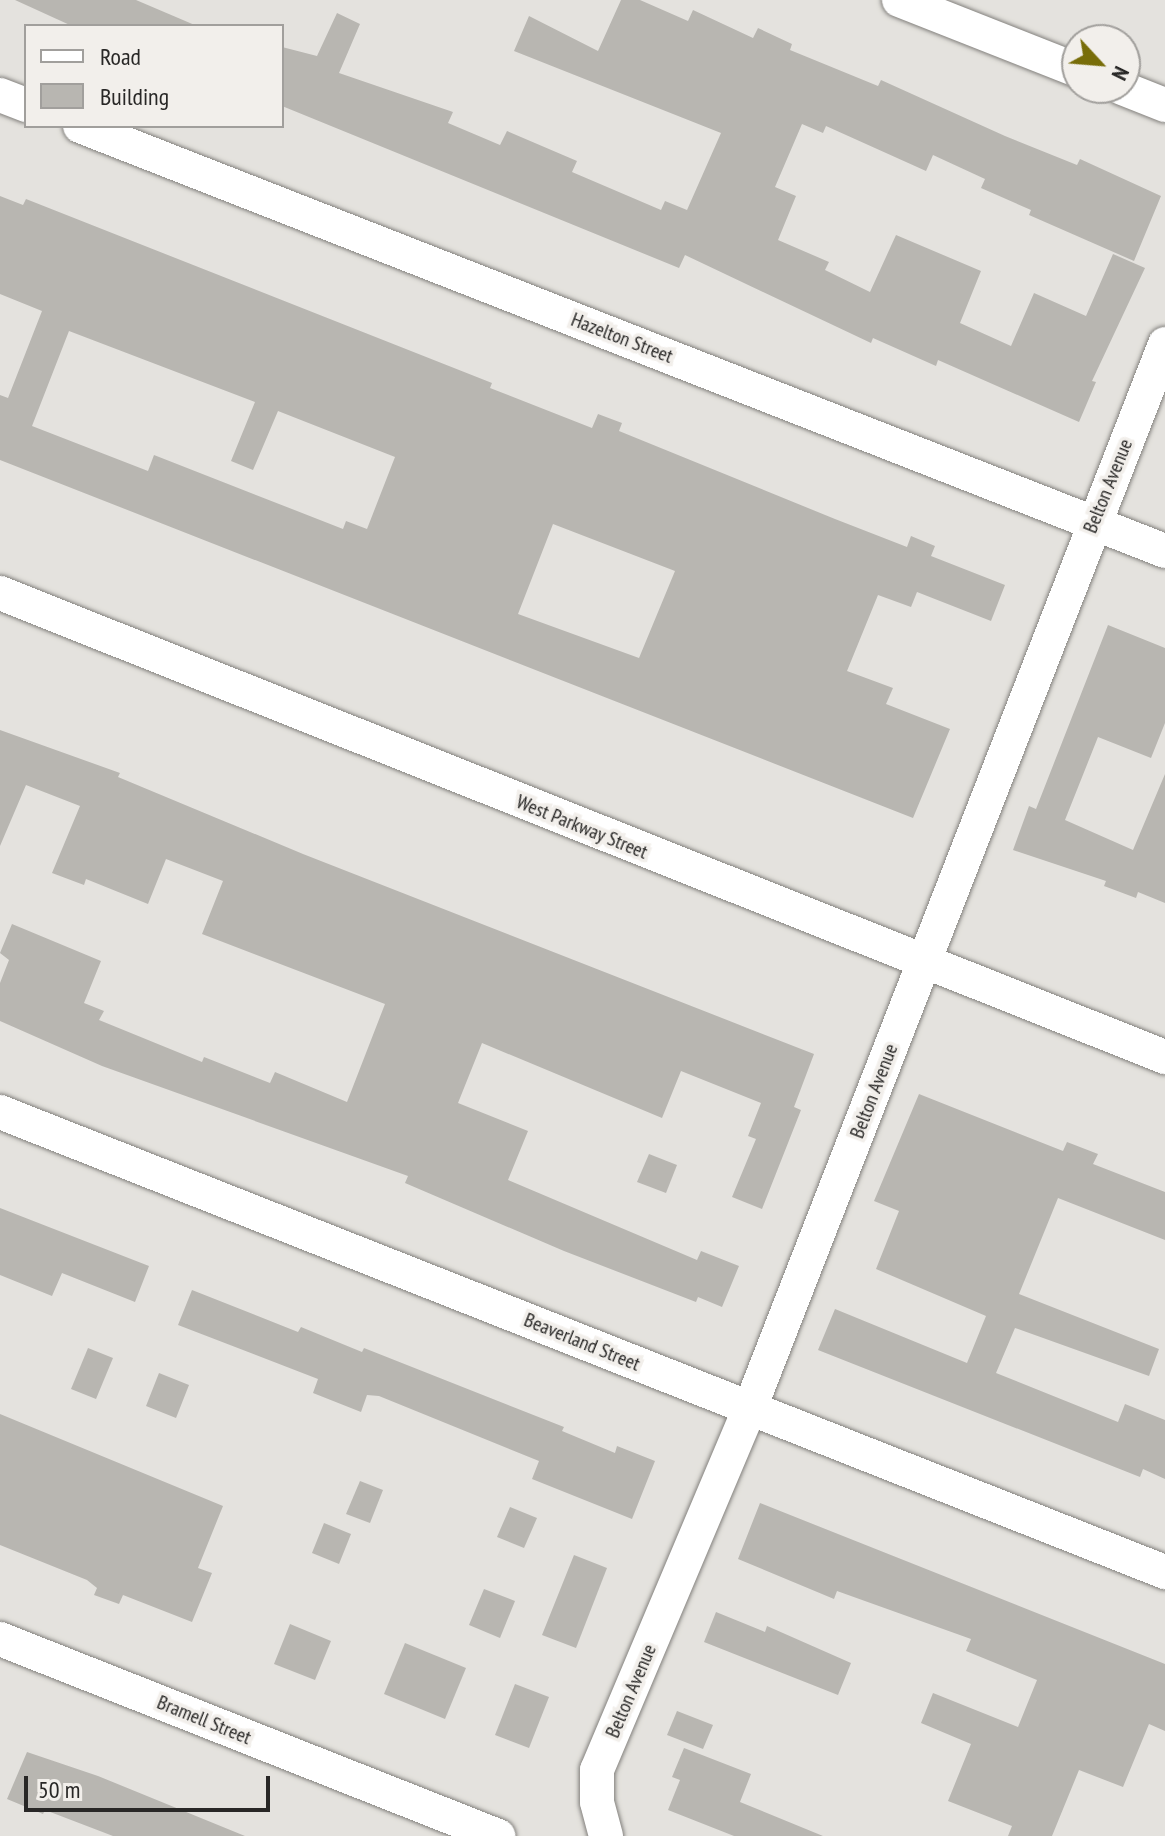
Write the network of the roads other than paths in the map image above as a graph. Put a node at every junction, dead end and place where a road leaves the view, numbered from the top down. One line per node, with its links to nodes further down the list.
1 (899, 0): 2 (street)
2 (1061, 64)
3 (0, 95): 5 (street)
4 (1141, 96): 6 (street)
5 (24, 104)
6 (1165, 105)
7 (85, 128): 9 (street, Hazelton Street)
8 (1165, 344): 9 (street, Belton Avenue)
9 (1093, 522): 10 (street, Hazelton Street); 12 (street, Belton Avenue)
10 (1165, 551)
11 (0, 593): 12 (street, West Parkway Street)
12 (923, 964): 13 (street, West Parkway Street); 15 (street, Belton Avenue)
13 (1165, 1057)
14 (0, 1112): 15 (street, Beaverland Street)
15 (750, 1408): 16 (street, Beaverland Street); 19 (street, Belton Avenue)
16 (1165, 1572)
17 (0, 1639): 18 (street, Bramell Street)
18 (498, 1836)
19 (606, 1836)

